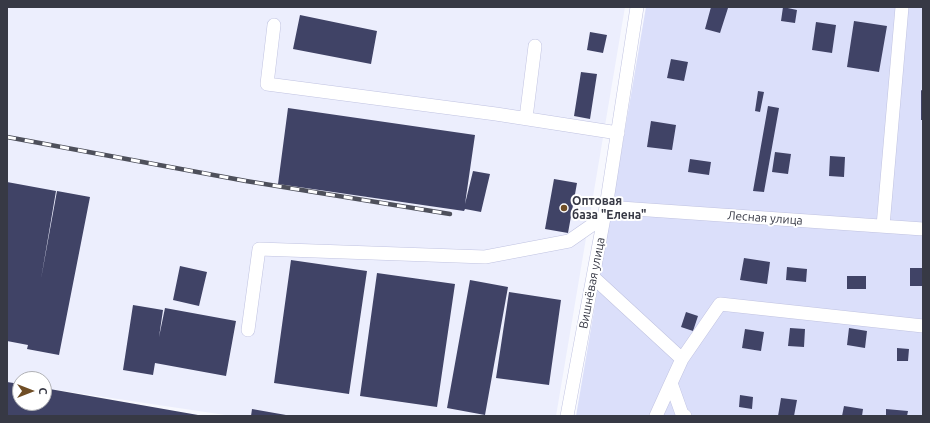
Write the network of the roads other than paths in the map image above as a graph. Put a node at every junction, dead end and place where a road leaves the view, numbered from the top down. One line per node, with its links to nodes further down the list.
1 (637, 7): 6 (street, Вишнёвая улица)
2 (902, 7): 8 (street)
3 (274, 25): 5 (street)
4 (535, 46): 5 (street)
5 (526, 118): 6 (street)
6 (618, 133): 7 (street, Вишнёвая улица)
7 (606, 211): 8 (street, Лесная улица); 10 (street, Вишнёвая улица); 12 (street)
8 (883, 226): 9 (street, Лесная улица)
9 (923, 229)
10 (593, 277): 13 (street); 15 (street, Вишнёвая улица)
11 (923, 326): 13 (street)
12 (248, 330)
13 (682, 359): 14 (street)
14 (671, 383): 16 (street); 17 (street)
15 (567, 416)
16 (656, 416)
17 (685, 416)

